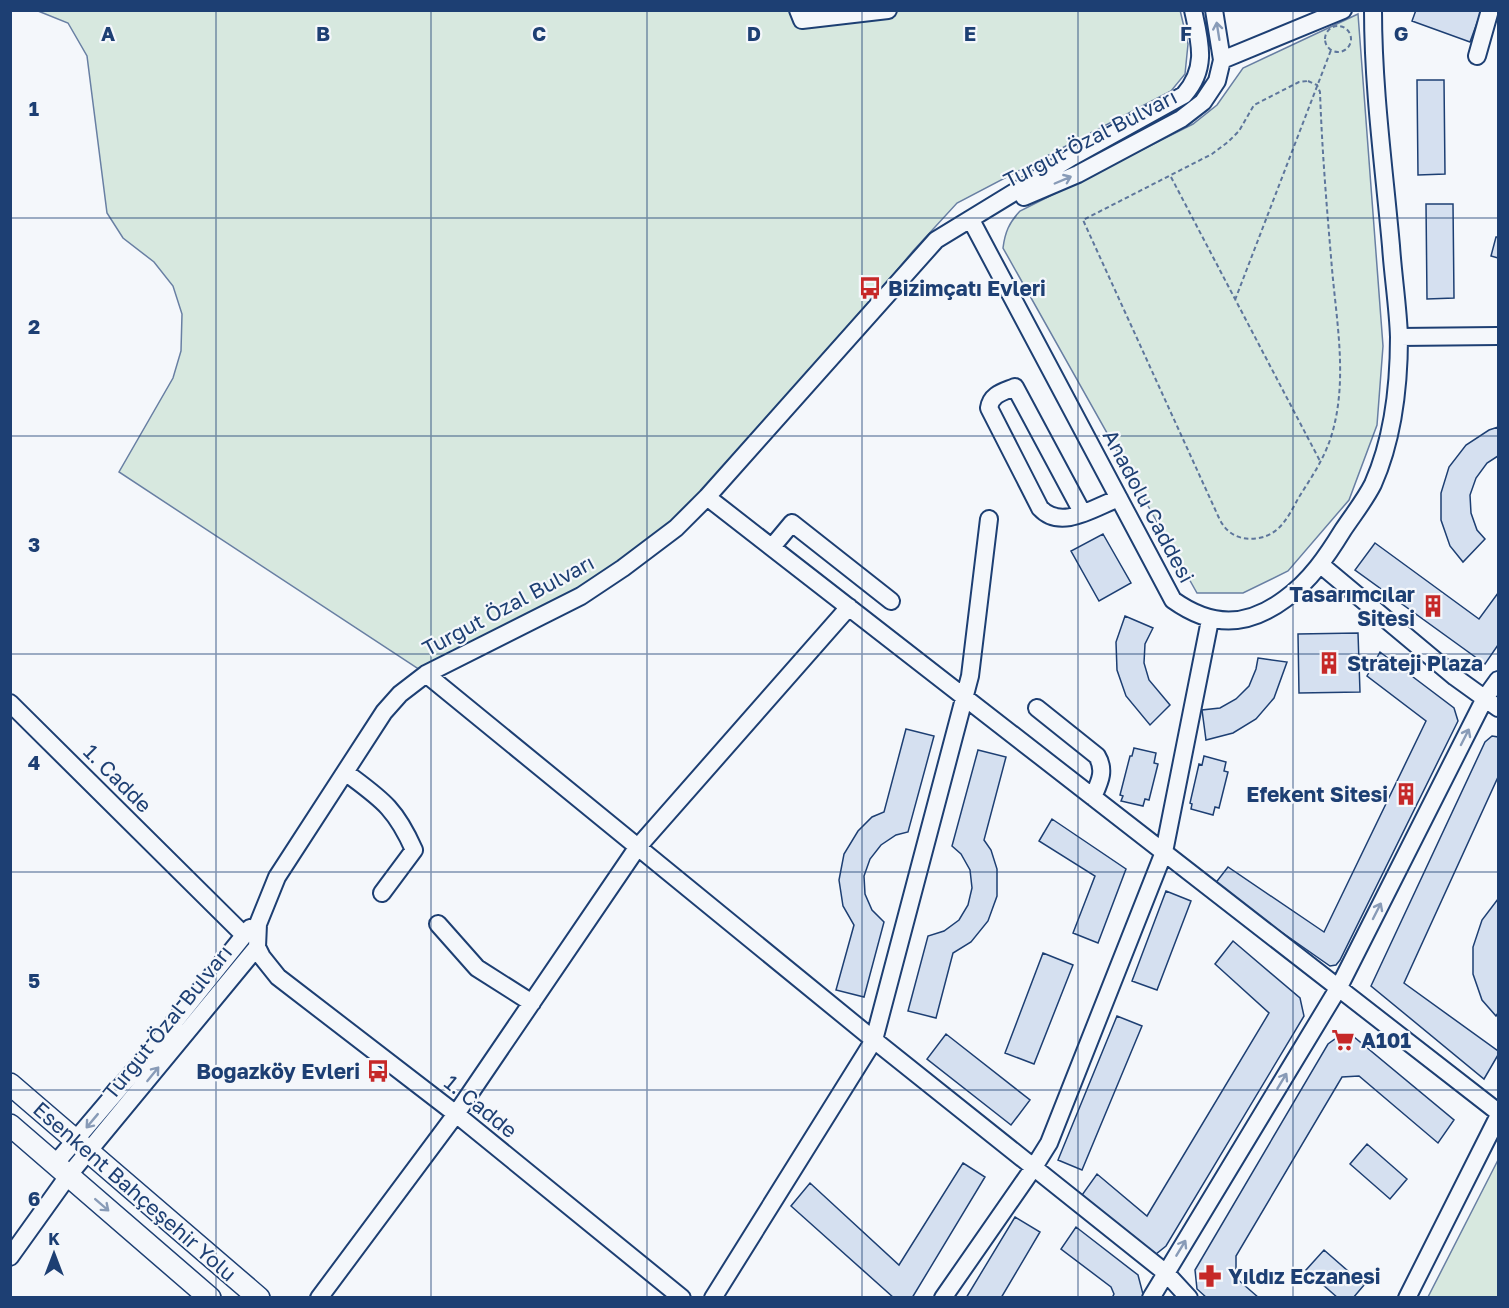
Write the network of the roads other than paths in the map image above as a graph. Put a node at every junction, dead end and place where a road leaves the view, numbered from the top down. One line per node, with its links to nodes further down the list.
1 (798, 10): 2 (street)
2 (888, 10)
3 (1193, 10): 10 (street, Turgut Özal Bulvarı)
4 (1214, 10): 9 (street, Turgut Özal Bulvarı, one-way to 4)
5 (1343, 10): 9 (street)
6 (1373, 10): 12 (street, Anadolu Caddesi)
7 (1490, 10): 8 (street)
8 (1477, 56)
9 (1222, 60): 10 (street, Turgut Özal Bulvarı, one-way to 9)
10 (971, 220): 13 (street, Turgut Özal Bulvarı); 14 (street, Anadolu Caddesi)
11 (1498, 336): 12 (street)
12 (1399, 337): 18 (street, Anadolu Caddesi)
13 (707, 497): 17 (street); 22 (street, Turgut Özal Bulvarı)
14 (1119, 498): 15 (street); 21 (street, Anadolu Caddesi)
15 (1082, 512): 15 (street)
16 (989, 519): 24 (street)
17 (772, 547): 19 (street); 20 (street)
18 (1321, 565): 21 (street, Anadolu Caddesi); 26 (street)
19 (891, 601)
20 (849, 607): 24 (street); 30 (street)
21 (1210, 620): 31 (street)
22 (426, 674): 28 (street, Turgut Özal Bulvarı); 30 (street)
23 (1498, 680): 26 (street)
24 (965, 699): 29 (street); 37 (street)
25 (10, 703): 34 (street, 1. Cadde)
26 (1492, 703): 35 (street, one-way to 26)
27 (1037, 708): 29 (street)
28 (345, 772): 32 (street); 34 (street, Turgut Özal Bulvarı)
29 (1093, 797): 31 (street)
30 (637, 848): 36 (street); 37 (street)
31 (1164, 852): 35 (street); 44 (street)
32 (382, 893)
33 (438, 924): 36 (street)
34 (250, 941): 40 (street, 1. Cadde); 43 (street, Turgut Özal Bulvarı)
35 (1339, 987): 39 (street); 47 (street, one-way to 35)
36 (532, 1004): 40 (street)
37 (874, 1040): 44 (street); 52 (street)
38 (10, 1084): 43 (main road, Esenkent Bahçeşehir Yolu)
39 (1498, 1112)
40 (456, 1114): 50 (street); 51 (street, 1. Cadde)
41 (1498, 1117): 56 (street)
42 (10, 1125): 45 (main road, Esenkent Bahçeşehir Yolu)
43 (83, 1146): 45 (street, Turgut Özal Bulvarı); 49 (main road, Esenkent Bahçeşehir Yolu)
44 (1034, 1167): 47 (street); 53 (street)
45 (62, 1170): 46 (street, Turgut Özal Bulvarı); 48 (main road, Esenkent Bahçeşehir Yolu, one-way to 48)
46 (10, 1257)
47 (1166, 1273): 54 (street); 55 (street)
48 (210, 1298)
49 (259, 1298)
50 (319, 1298)
51 (682, 1298)
52 (713, 1298)
53 (943, 1298)
54 (1151, 1298)
55 (1189, 1298)
56 (1407, 1298)

